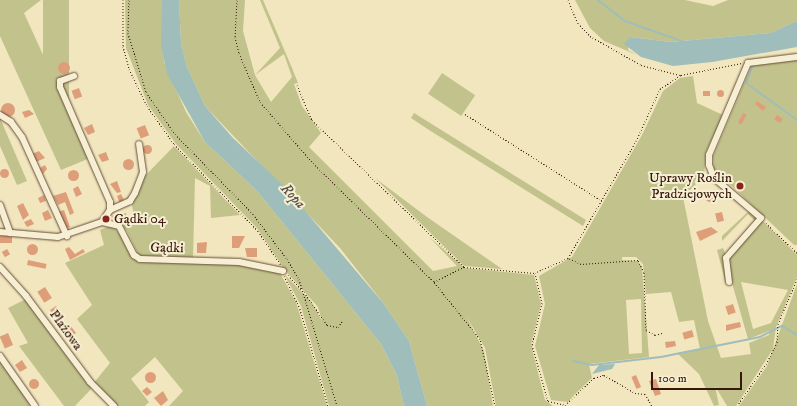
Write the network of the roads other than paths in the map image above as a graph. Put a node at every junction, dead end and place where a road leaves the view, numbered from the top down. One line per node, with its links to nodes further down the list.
1 (797, 57): 13 (street)
2 (74, 76): 6 (street)
3 (0, 115): 10 (street)
4 (139, 144): 6 (street)
5 (0, 205): 9 (street)
6 (110, 210): 7 (street)
7 (102, 222): 10 (street); 12 (street, Gądki)
8 (0, 232): 9 (street)
9 (10, 233): 10 (street)
10 (67, 236)
11 (0, 267): 16 (street, Plażowa)
12 (283, 271)
13 (729, 282)
14 (0, 356): 15 (street)
15 (35, 406)
16 (114, 406)

